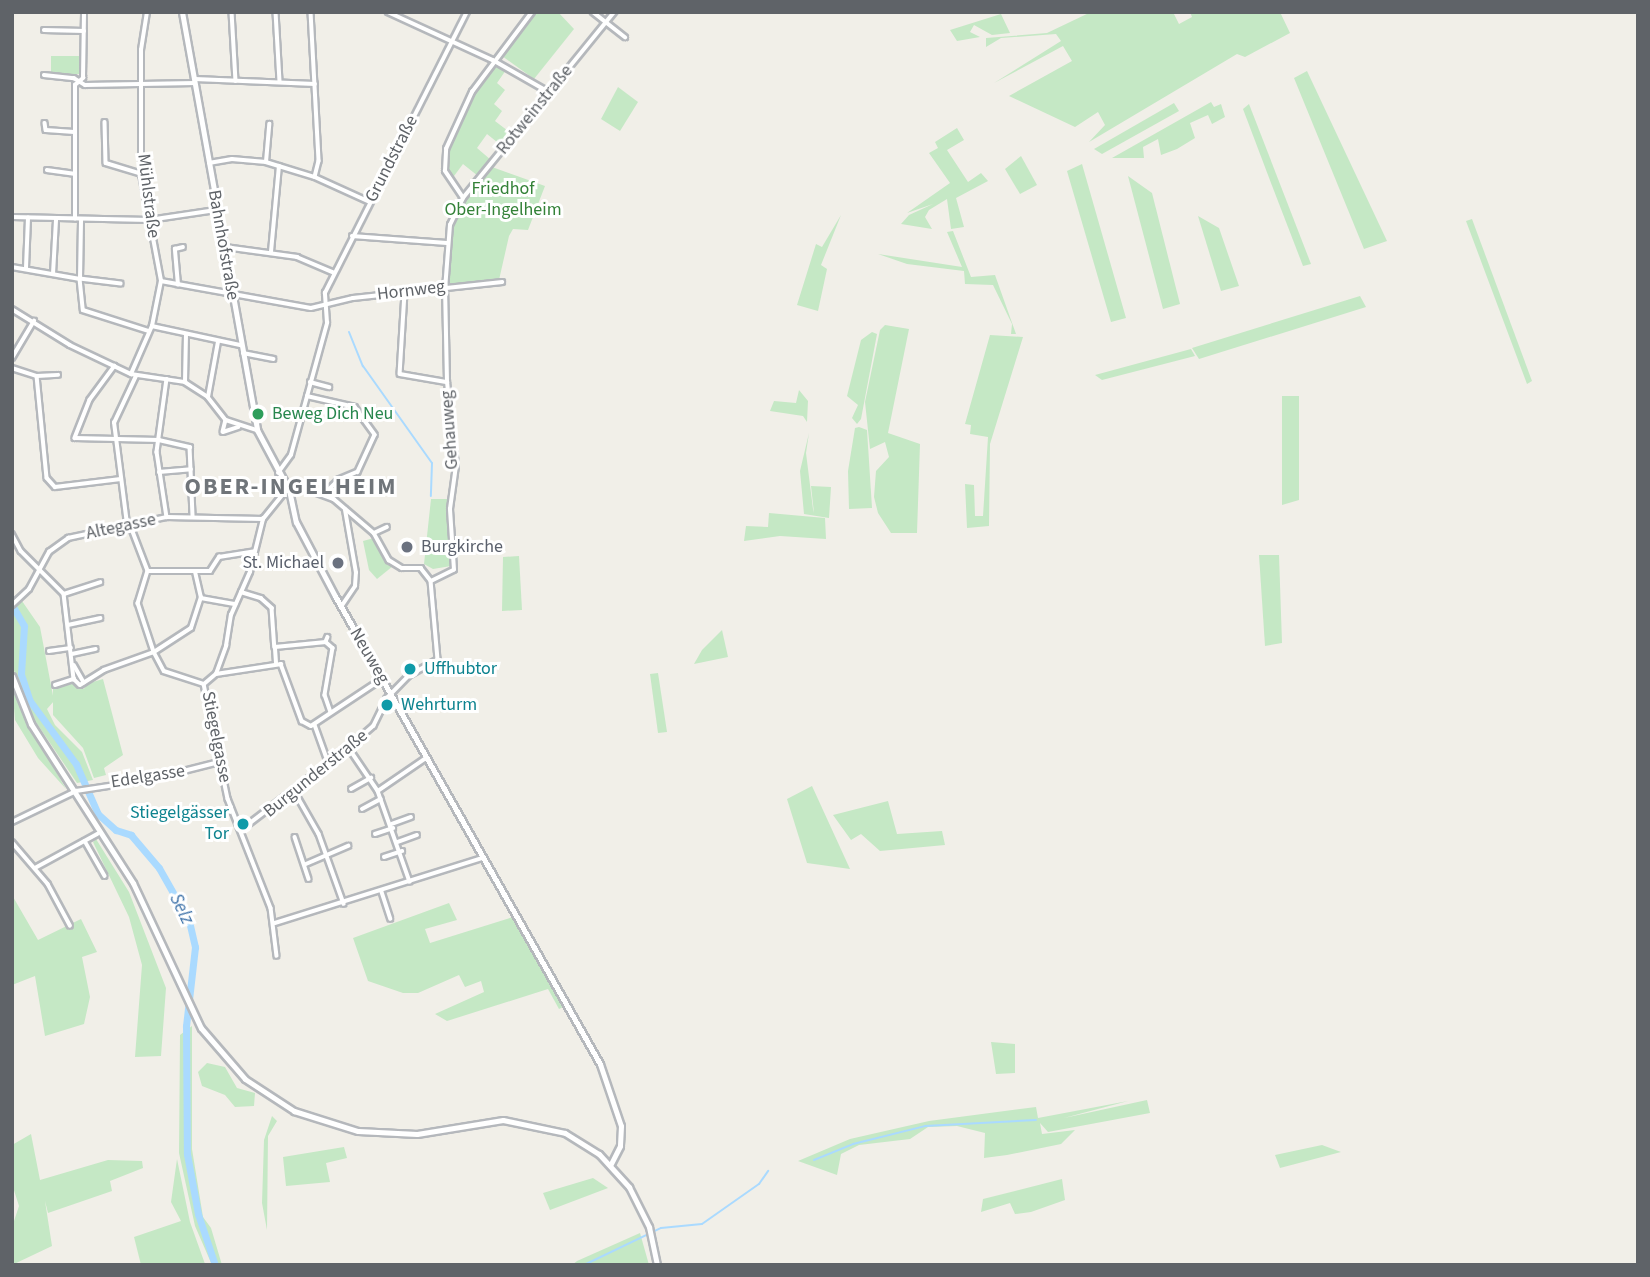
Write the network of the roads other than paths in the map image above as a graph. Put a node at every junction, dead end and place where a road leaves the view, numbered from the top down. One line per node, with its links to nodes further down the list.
1 (84, 12): 14 (street)
2 (147, 12): 24 (street, Mühlstraße)
3 (183, 12): 20 (street, Bahnhofstraße)
4 (232, 12): 21 (street)
5 (276, 12): 22 (street)
6 (311, 12): 23 (street)
7 (388, 12): 16 (street)
8 (467, 12): 16 (street, Grundstraße)
9 (532, 12): 17 (street)
10 (593, 12): 12 (street)
11 (614, 12): 12 (street, Rotweinstraße)
12 (604, 23): 15 (street); 25 (street, Rotweinstraße)
13 (44, 30): 14 (street)
14 (84, 31): 19 (street)
15 (625, 37)
16 (453, 42): 17 (street); 38 (street, Grundstraße)
17 (493, 60): 25 (street); 37 (street)
18 (44, 75): 19 (street)
19 (79, 81): 24 (street); 29 (street)
20 (195, 81): 21 (street); 24 (street); 31 (street, Bahnhofstraße)
21 (236, 81): 22 (street)
22 (280, 82): 23 (street)
23 (314, 83): 36 (street)
24 (141, 86): 35 (street, Mühlstraße)
25 (550, 93): 37 (street, Rotweinstraße)
26 (105, 121): 35 (street)
27 (45, 123): 29 (street)
28 (269, 124): 30 (street)
29 (74, 132): 34 (street)
30 (266, 162): 31 (street); 32 (street)
31 (208, 163): 39 (street, Bahnhofstraße)
32 (279, 166): 36 (street); 50 (street)
33 (47, 170): 34 (street)
34 (74, 174): 43 (street)
35 (141, 174): 45 (street, Mühlstraße)
36 (315, 177): 38 (street)
37 (463, 198): 47 (street, Rotweinstraße)
38 (370, 202): 46 (street, Grundstraße)
39 (217, 210): 45 (street); 49 (street, Bahnhofstraße)
40 (12, 217): 41 (street)
41 (28, 218): 42 (street); 52 (street)
42 (56, 219): 43 (street); 54 (street)
43 (75, 219): 44 (street)
44 (81, 220): 45 (street); 55 (street)
45 (149, 220): 56 (street, Mühlstraße)
46 (352, 236): 47 (street); 53 (street, Grundstraße)
47 (447, 243): 60 (street, Rotweinstraße)
48 (183, 247): 59 (street)
49 (225, 247): 50 (street); 62 (street, Bahnhofstraße)
50 (271, 253): 53 (street)
51 (12, 267): 52 (street)
52 (26, 268): 54 (street)
53 (333, 272): 63 (street, Grundstraße)
54 (53, 274): 55 (street)
55 (80, 279): 58 (street); 67 (street)
56 (160, 281): 59 (street); 66 (street, Mühlstraße)
57 (502, 282): 60 (street, Hornweg)
58 (121, 284)
59 (178, 285): 62 (street)
60 (445, 290): 61 (street, Hornweg); 82 (street, Gehauweg)
61 (405, 293): 63 (street, Hornweg); 82 (street)
62 (234, 295): 63 (street); 70 (street, Bahnhofstraße)
63 (323, 307): 81 (street, Grundstraße)
64 (12, 309): 65 (street)
65 (35, 321): 72 (street); 74 (street)
66 (152, 326): 67 (street, Mühlstraße); 68 (street)
67 (149, 331): 77 (street, Mühlstraße)
68 (186, 335): 69 (street); 80 (street)
69 (218, 342): 70 (street); 85 (street)
70 (241, 345): 71 (street, Bahnhofstraße)
71 (243, 353): 73 (street); 88 (street, Bahnhofstraße)
72 (12, 358)
73 (273, 359)
74 (115, 366): 77 (street); 89 (street)
75 (12, 368): 78 (street)
76 (58, 375): 78 (street)
77 (133, 375): 79 (street); 89 (street, Mühlstraße)
78 (37, 376): 94 (street)
79 (167, 379): 80 (street); 90 (street)
80 (185, 382): 85 (street)
81 (310, 382): 83 (street); 84 (street, Grundstraße)
82 (447, 382): 111 (street, Gehauweg)
83 (329, 387)
84 (307, 396): 93 (street, Grundstraße); 95 (street)
85 (208, 397): 86 (street)
86 (226, 420): 87 (street); 87 (street)
87 (239, 428): 88 (street)
88 (257, 430): 93 (street, Bahnhofstraße)
89 (115, 438): 90 (street); 94 (street, Mühlstraße)
90 (159, 440): 91 (street); 92 (street)
91 (191, 469): 92 (street); 100 (street)
92 (159, 472): 101 (street)
93 (278, 473): 96 (street, Bahnhofstraße)
94 (121, 479): 103 (street, Mühlstraße)
95 (332, 486): 97 (street); 98 (street)
96 (289, 490): 97 (street); 102 (street, Stiegelgasse); 118 (street, Neuweg)
97 (325, 494): 98 (street)
98 (334, 499): 99 (street)
99 (345, 510): 105 (street); 118 (street)
100 (193, 516): 101 (street, Altegasse); 102 (street, Altegasse)
101 (167, 517): 103 (street, Altegasse)
102 (263, 519): 107 (street, Stiegelgasse)
103 (128, 524): 108 (street, Altegasse); 109 (street, Mühlstraße)
104 (387, 527): 105 (street)
105 (374, 533): 111 (street)
106 (12, 534): 108 (street)
107 (255, 551): 110 (street); 113 (street, Stiegelgasse)
108 (38, 566): 114 (street); 116 (street, Altegasse)
109 (148, 571): 110 (street); 125 (street)
110 (195, 572): 115 (street)
111 (431, 581): 136 (street, Burgunderstraße)
112 (100, 582): 114 (street)
113 (241, 592): 117 (street, Stiegelgasse); 121 (street)
114 (64, 594): 120 (street)
115 (201, 598): 117 (street); 125 (street)
116 (13, 604)
117 (234, 604): 129 (street, Stiegelgasse)
118 (341, 607): 132 (street, Neuweg)
119 (100, 618): 120 (street)
120 (68, 625): 122 (street)
121 (275, 647): 127 (street); 139 (street)
122 (71, 648): 124 (street); 126 (street)
123 (95, 649): 126 (street)
124 (49, 651)
125 (154, 652): 133 (street); 134 (street)
126 (72, 654): 128 (street)
127 (276, 663): 129 (street); 140 (street)
128 (74, 665): 131 (street); 133 (street)
129 (216, 674): 134 (street, Stiegelgasse)
130 (12, 676): 147 (street)
131 (74, 679): 133 (street); 135 (street)
132 (382, 679): 136 (street, Neuweg); 139 (street)
133 (84, 682)
134 (204, 684): 143 (street, Stiegelgasse)
135 (55, 685)
136 (391, 696): 137 (street, Neuweg); 138 (street, Burgunderstraße)
137 (396, 704): 138 (street, Burgunderstraße); 142 (street, Neuweg)
138 (383, 712): 141 (street, Burgunderstraße)
139 (331, 713): 140 (street)
140 (315, 725): 144 (street)
141 (349, 748): 144 (street, Burgunderstraße); 145 (street)
142 (426, 758): 148 (street); 167 (street, Neuweg)
143 (219, 762): 147 (street, Edelgasse); 155 (street, Stiegelgasse)
144 (329, 764): 149 (street, Burgunderstraße)
145 (370, 778): 146 (street); 148 (street)
146 (351, 789)
147 (75, 791): 153 (street, Edelgasse); 179 (street)
148 (378, 791): 150 (street)
149 (295, 792): 155 (street, Burgunderstraße); 165 (street)
150 (381, 799): 151 (street); 154 (street)
151 (362, 809)
152 (411, 817): 154 (street)
153 (12, 822)
154 (392, 826): 157 (street); 162 (street)
155 (243, 829): 176 (street, Stiegelgasse)
156 (97, 834): 160 (street)
157 (375, 834)
158 (417, 835): 162 (street)
159 (295, 837): 168 (street)
160 (85, 841): 169 (street); 170 (street)
161 (12, 842): 169 (street)
162 (398, 842): 164 (street)
163 (348, 846): 165 (street)
164 (402, 852): 166 (street); 172 (street)
165 (328, 856): 168 (street); 174 (street)
166 (384, 857)
167 (484, 858): 172 (street); 179 (street, Neuweg)
168 (306, 864): 171 (street)
169 (35, 868): 177 (street)
170 (105, 876)
171 (309, 879)
172 (410, 881): 173 (street)
173 (382, 892): 174 (street); 175 (street)
174 (344, 904): 176 (street)
175 (391, 919)
176 (275, 924): 178 (street, Stiegelgasse)
177 (70, 925)
178 (277, 956)
179 (608, 1162): 180 (street)
180 (657, 1265)

